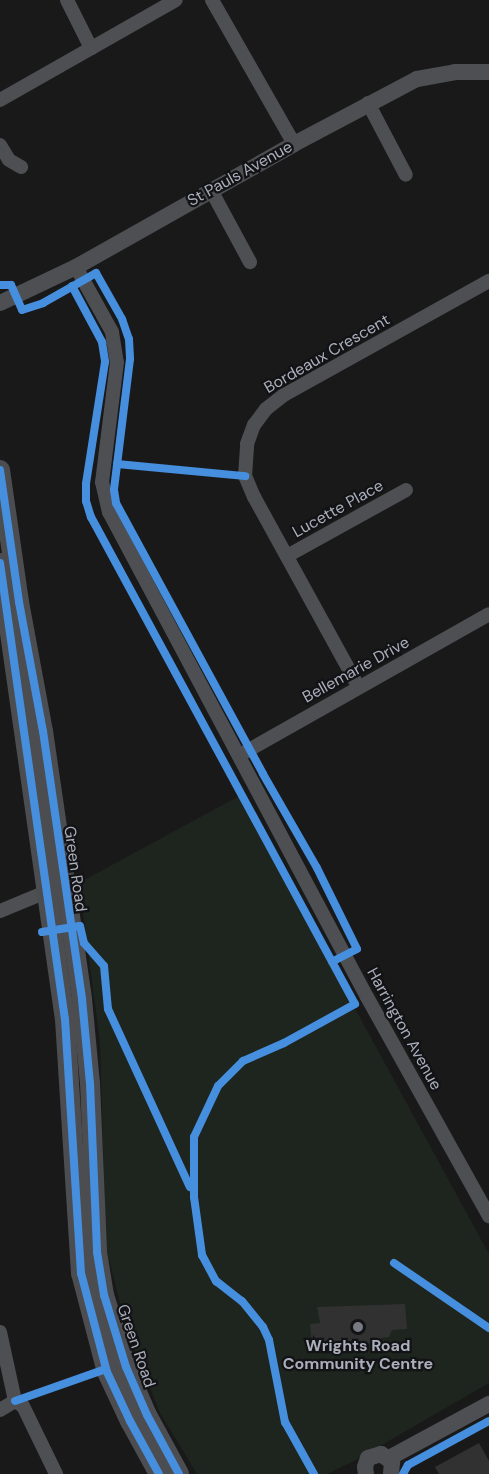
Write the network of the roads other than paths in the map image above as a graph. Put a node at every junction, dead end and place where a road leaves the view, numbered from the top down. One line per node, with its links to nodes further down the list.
1 (67, 0): 4 (street)
2 (177, 0): 4 (street)
3 (212, 0): 8 (street)
4 (91, 48): 6 (street)
5 (489, 72): 7 (street, St Pauls Avenue)
6 (0, 100)
7 (368, 104): 8 (street, St Pauls Avenue); 11 (street)
8 (294, 144): 12 (street, St Pauls Avenue)
9 (0, 145): 10 (street)
10 (21, 167)
11 (406, 175)
12 (211, 190): 13 (street); 14 (street, St Pauls Avenue)
13 (250, 262)
14 (76, 267): 16 (street, St Pauls Avenue); 23 (street, Harrington Avenue)
15 (489, 281): 19 (street, Bordeaux Crescent)
16 (0, 303)
17 (0, 470): 24 (main road, Green Road)
18 (406, 490): 19 (street, Lucette Place)
19 (287, 556): 22 (street, Bordeaux Crescent)
20 (0, 563): 24 (main road, Green Road)
21 (489, 614): 22 (street, Bellemarie Drive)
22 (358, 686): 23 (street, Bellemarie Drive)
23 (240, 755): 26 (street, Harrington Avenue)
24 (56, 888): 25 (street); 34 (main road, Green Road); 35 (main road, Green Road)
25 (0, 911)
26 (489, 1216)
27 (0, 1332): 28 (street)
28 (15, 1401): 30 (street); 33 (street)
29 (489, 1404): 31 (street)
30 (0, 1410)
31 (390, 1466): 32 (street)
32 (364, 1473)
33 (56, 1474)
34 (159, 1474)
35 (179, 1474)

